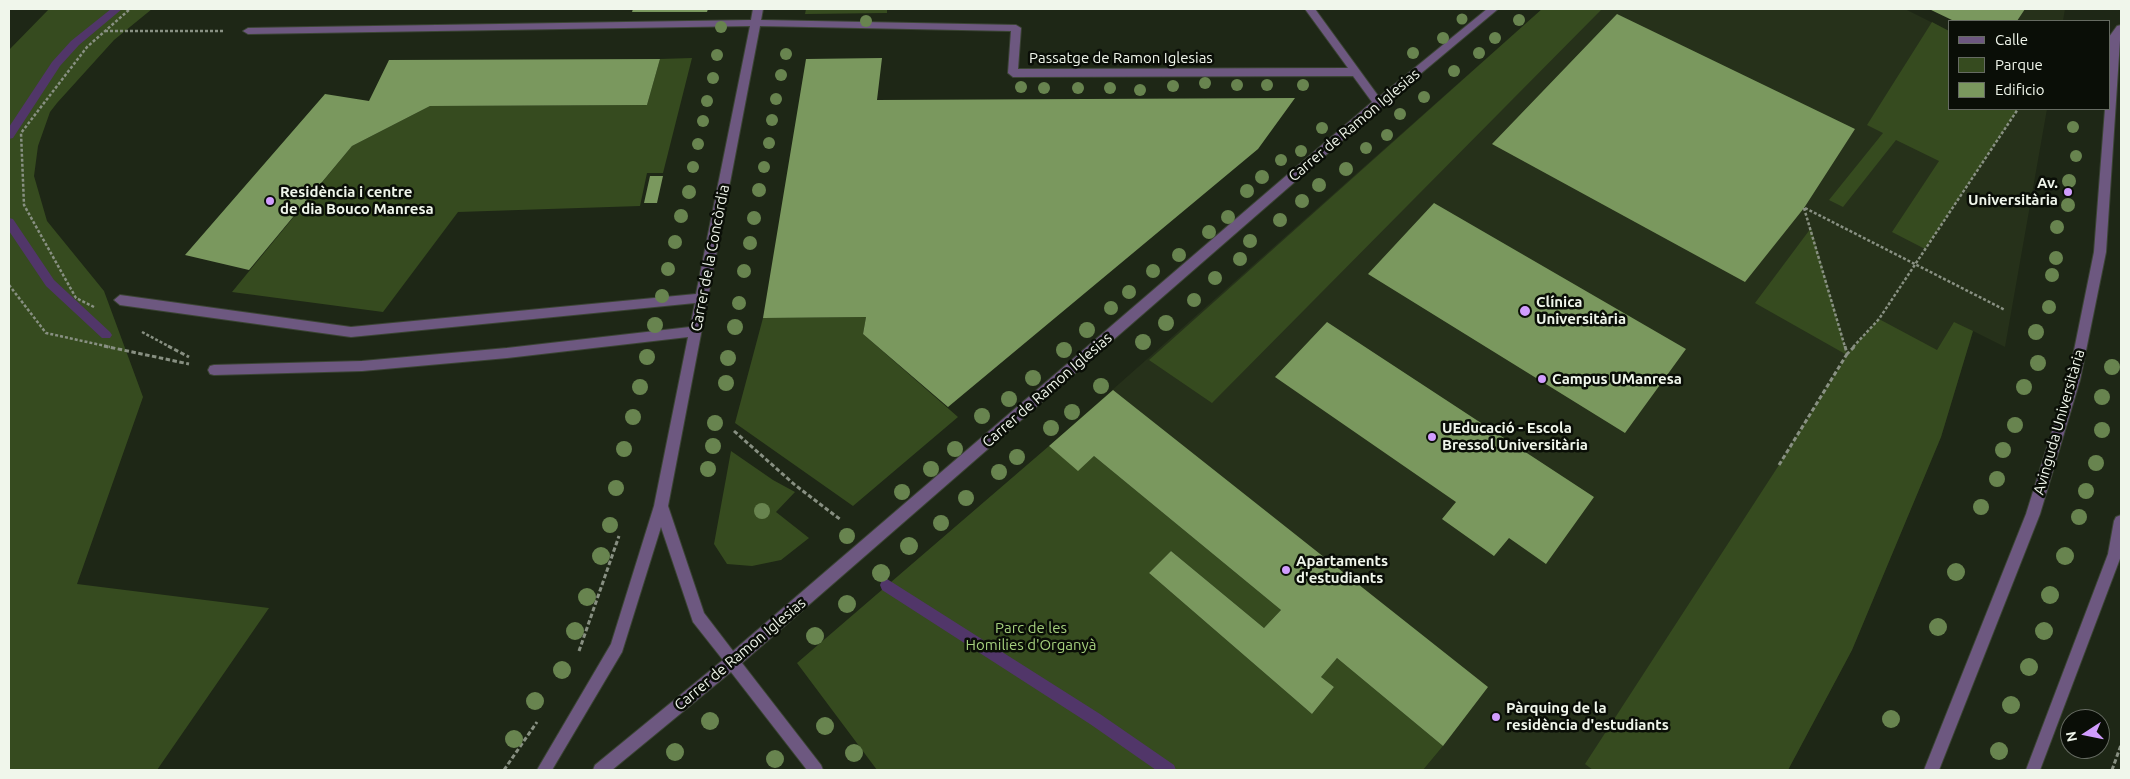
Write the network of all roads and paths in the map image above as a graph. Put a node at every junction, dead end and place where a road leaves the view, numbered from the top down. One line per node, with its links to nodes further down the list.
1 (130, 9): 7 (path)
2 (758, 9): 5 (street, Carrer de la Concòrdia)
3 (1310, 9): 9 (street)
4 (1493, 9): 10 (street, Carrer de Ramon Iglesias)
5 (754, 23): 8 (street); 9 (street, Passatge de Ramon Iglesias); 13 (street, Carrer de la Concòrdia)
6 (2121, 28): 35 (street, Avinguda Universitària)
7 (105, 31): 8 (path); 16 (path)
8 (248, 31)
9 (1356, 72): 10 (street)
10 (1378, 103): 28 (street, Carrer de Ramon Iglesias)
11 (2017, 110): 19 (path)
12 (9, 285): 20 (path)
13 (702, 298): 14 (street); 18 (street, Carrer de la Concòrdia)
14 (120, 300)
15 (2005, 310): 19 (path)
16 (102, 311)
17 (136, 329): 20 (path)
18 (696, 330): 20 (street); 23 (street, Carrer de la Concòrdia)
19 (1847, 354): 22 (path)
20 (214, 370)
21 (734, 431): 24 (path)
22 (1779, 465)
23 (661, 506): 28 (street, Carrer de la Concòrdia); 32 (street, Carrer de la Concòrdia)
24 (840, 520)
25 (2121, 521): 36 (street)
26 (620, 533): 27 (path)
27 (579, 652)
28 (733, 661): 33 (street, Carrer de Ramon Iglesias); 34 (street, Carrer de la Concòrdia)
29 (541, 716): 31 (path)
30 (2121, 745): 37 (path)
31 (504, 770)
32 (544, 770)
33 (600, 770)
34 (816, 770)
35 (1931, 770)
36 (2033, 770)
37 (2112, 770)

